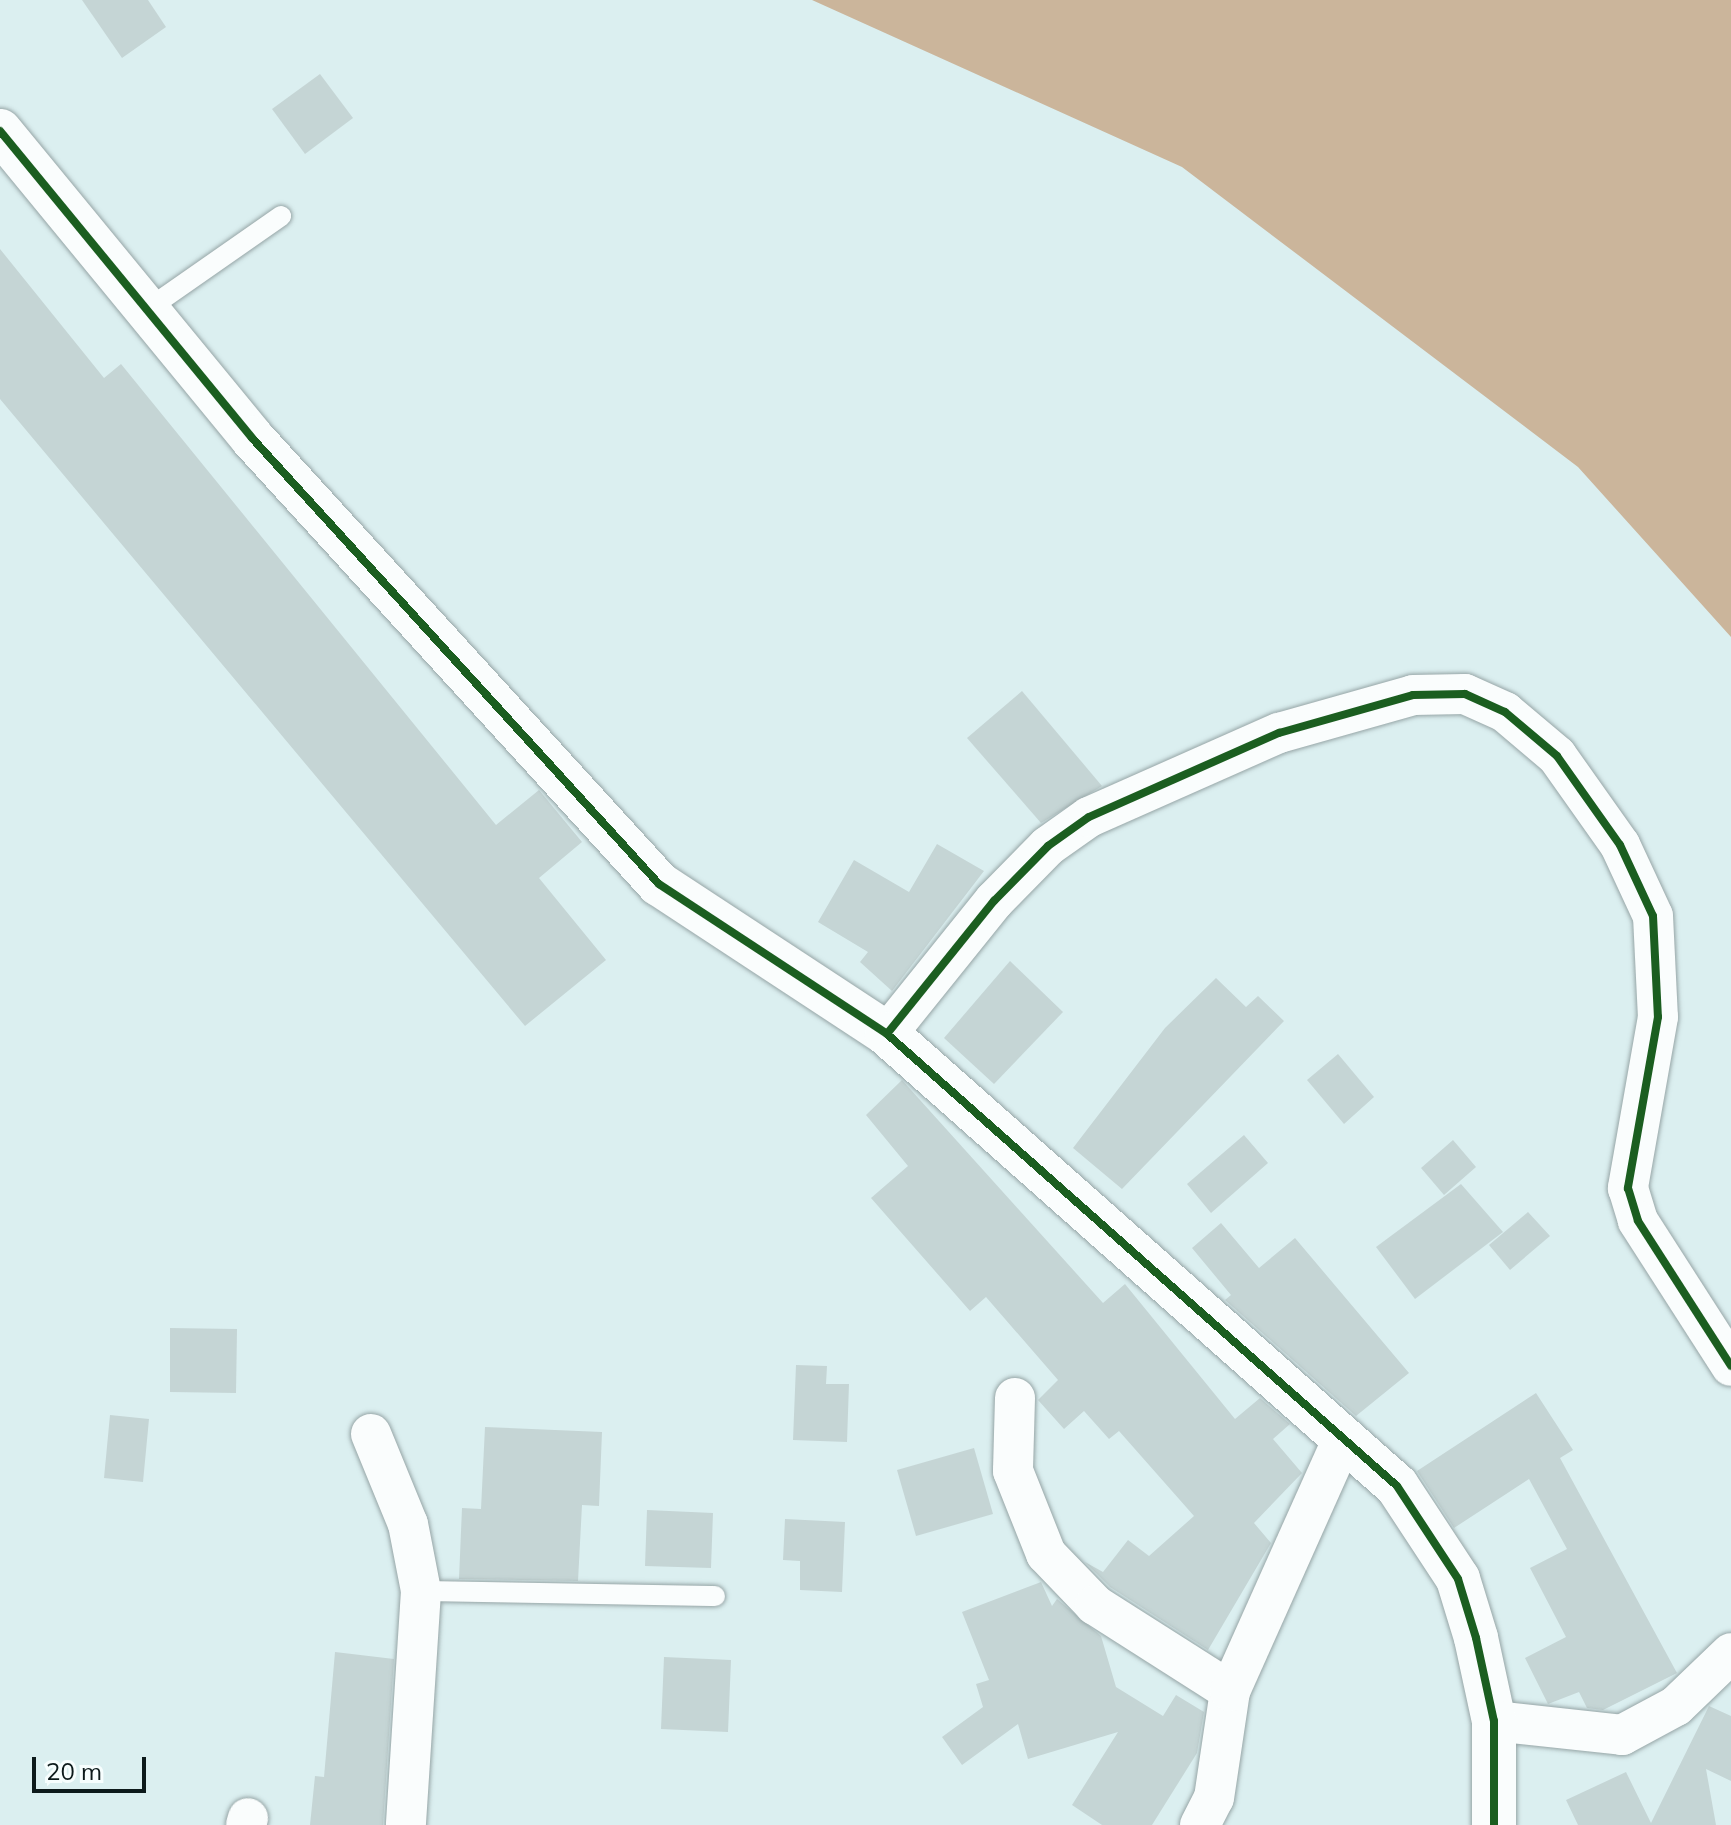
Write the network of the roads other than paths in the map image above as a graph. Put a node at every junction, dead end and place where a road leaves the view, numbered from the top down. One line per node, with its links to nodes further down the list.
1 (0, 131): 3 (street)
2 (281, 216): 3 (lane)
3 (145, 311): 4 (street)
4 (887, 1034): 5 (street); 8 (street)
5 (1731, 1366)
6 (1015, 1398): 12 (street)
7 (371, 1434): 9 (street)
8 (1343, 1438): 12 (street); 13 (street)
9 (421, 1591): 10 (lane); 14 (street)
10 (715, 1596)
11 (1731, 1653): 13 (street)
12 (1230, 1691): 15 (street)
13 (1494, 1721): 16 (street)
14 (406, 1825)
15 (1200, 1825)
16 (1494, 1825)

